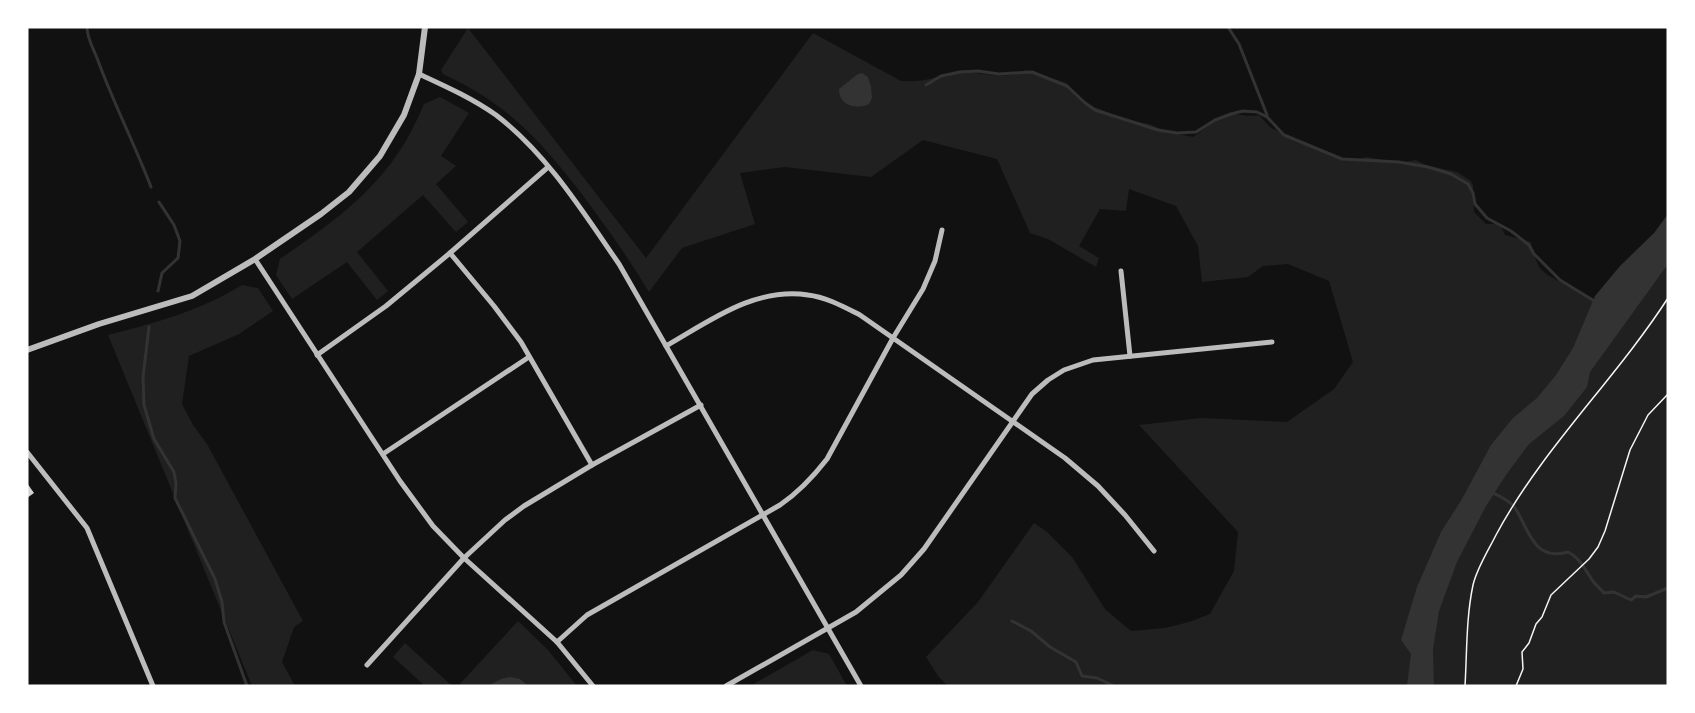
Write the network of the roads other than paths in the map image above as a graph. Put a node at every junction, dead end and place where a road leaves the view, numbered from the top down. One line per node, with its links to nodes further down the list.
1 (425, 27): 2 (street)
2 (418, 74): 3 (street); 6 (street)
3 (547, 168): 5 (street); 10 (street)
4 (942, 230): 8 (street)
5 (450, 254): 12 (street); 14 (street)
6 (255, 259): 11 (street); 12 (street)
7 (1121, 271): 13 (street)
8 (893, 338): 10 (street); 16 (street); 20 (street)
9 (1272, 342): 13 (street)
10 (666, 346): 15 (street)
11 (27, 350)
12 (317, 355): 18 (street)
13 (1130, 356): 16 (street)
14 (529, 357): 18 (street); 19 (street)
15 (700, 405): 19 (street); 20 (street)
16 (1013, 422): 21 (street); 23 (street)
17 (27, 452): 26 (street)
18 (383, 454): 22 (street)
19 (592, 465): 22 (street)
20 (763, 515): 23 (street); 24 (street)
21 (1154, 551)
22 (464, 558): 24 (street); 25 (street)
23 (829, 628): 28 (street); 29 (street)
24 (557, 642): 27 (street)
25 (367, 665)
26 (153, 686)
27 (593, 686)
28 (726, 686)
29 (861, 686)

